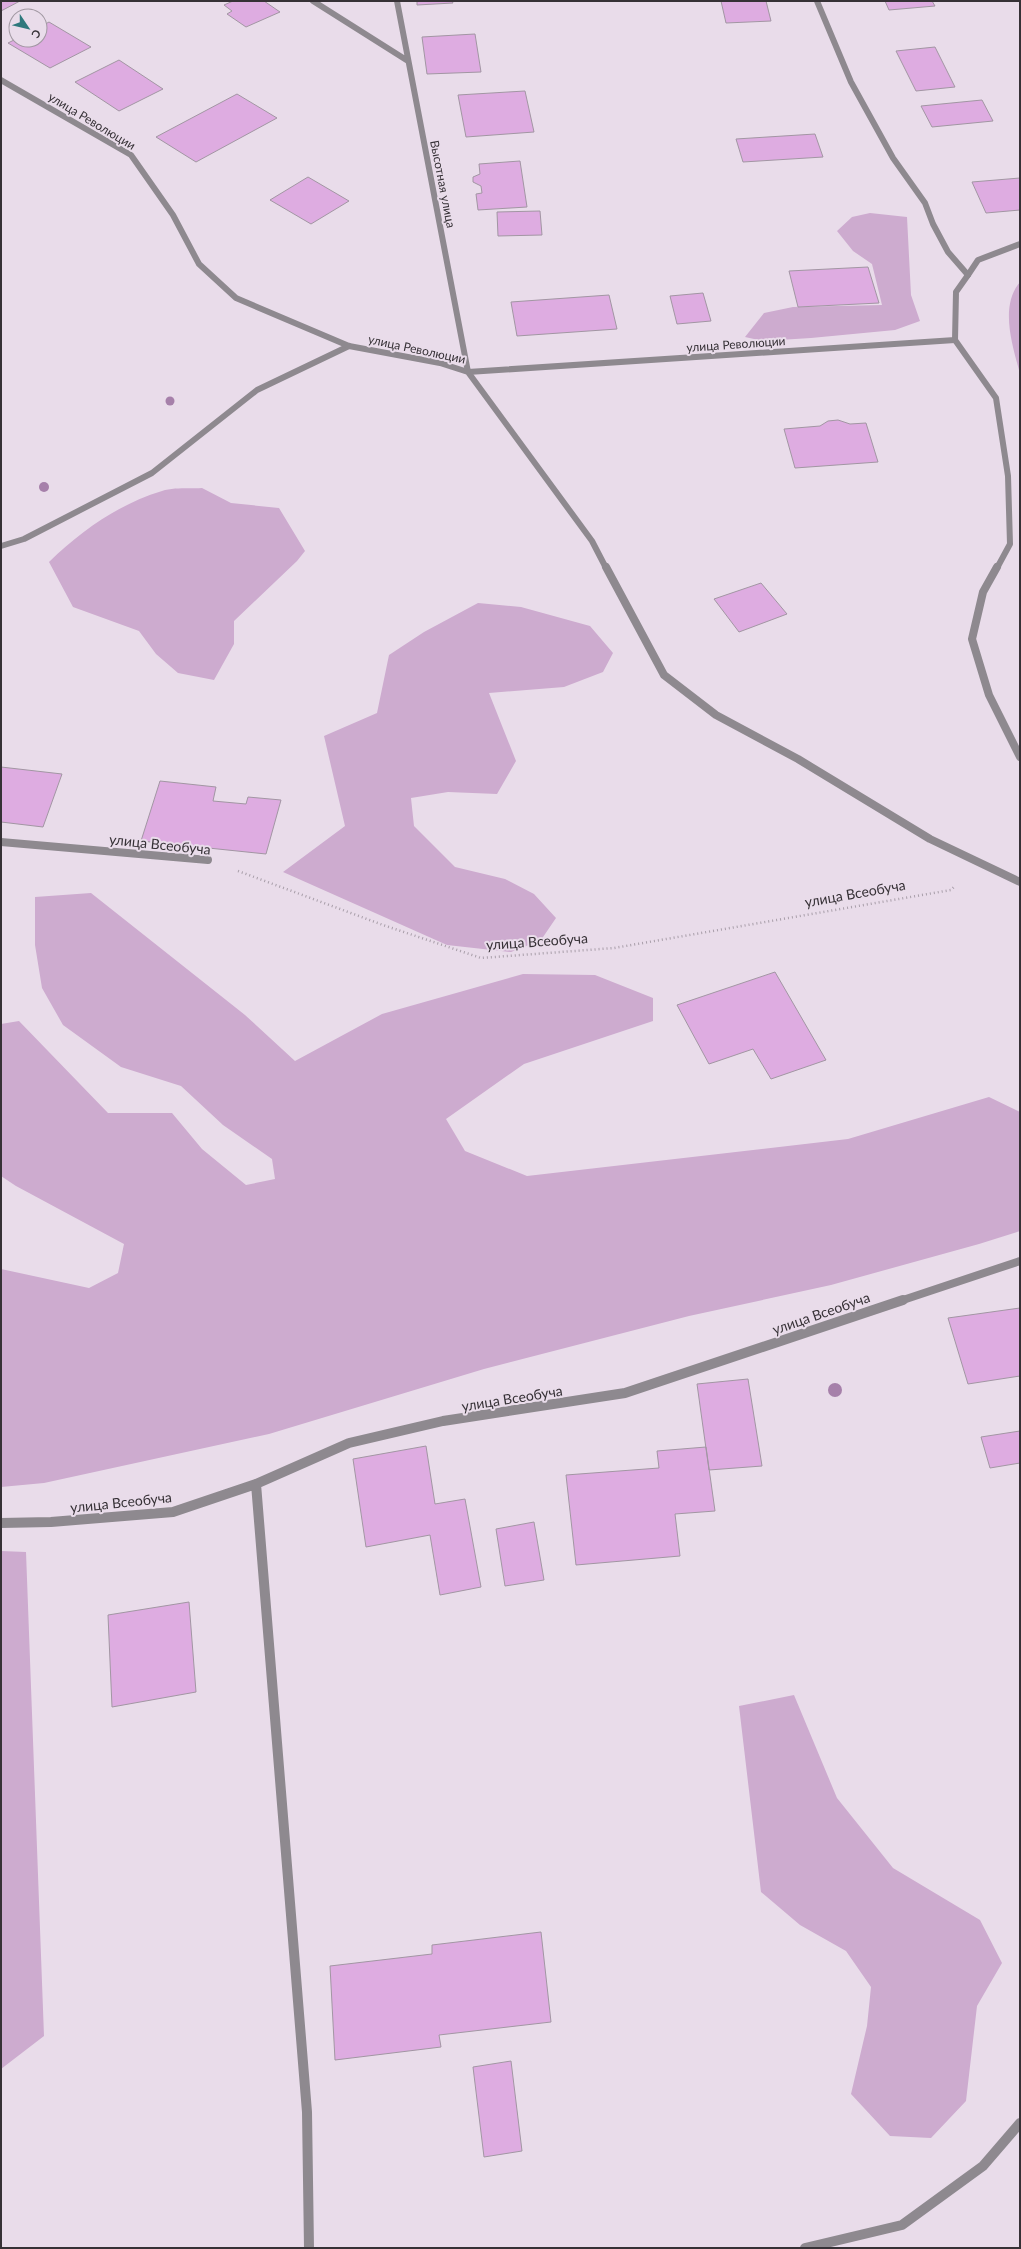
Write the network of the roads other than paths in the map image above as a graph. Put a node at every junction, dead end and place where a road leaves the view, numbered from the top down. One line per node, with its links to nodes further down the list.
1 (313, 1): 4 (street)
2 (396, 1): 4 (street, Высотная улица)
3 (817, 1): 7 (street)
4 (408, 61): 10 (street, Высотная улица)
5 (1, 80): 9 (street, улица Революции)
6 (1020, 244): 7 (street)
7 (968, 275): 8 (street)
8 (955, 340): 10 (street, улица Революции); 12 (street)
9 (349, 346): 10 (street, улица Революции); 11 (street)
10 (468, 372): 15 (street)
11 (1, 546)
12 (1020, 757)
13 (1, 842): 14 (street, улица Всеобуча)
14 (208, 860)
15 (1019, 879)
16 (1020, 1261): 17 (street, улица Всеобуча)
17 (256, 1484): 18 (street, улица Всеобуча); 20 (street)
18 (1, 1523)
19 (1020, 2123): 21 (street)
20 (308, 2248)
21 (805, 2248)

